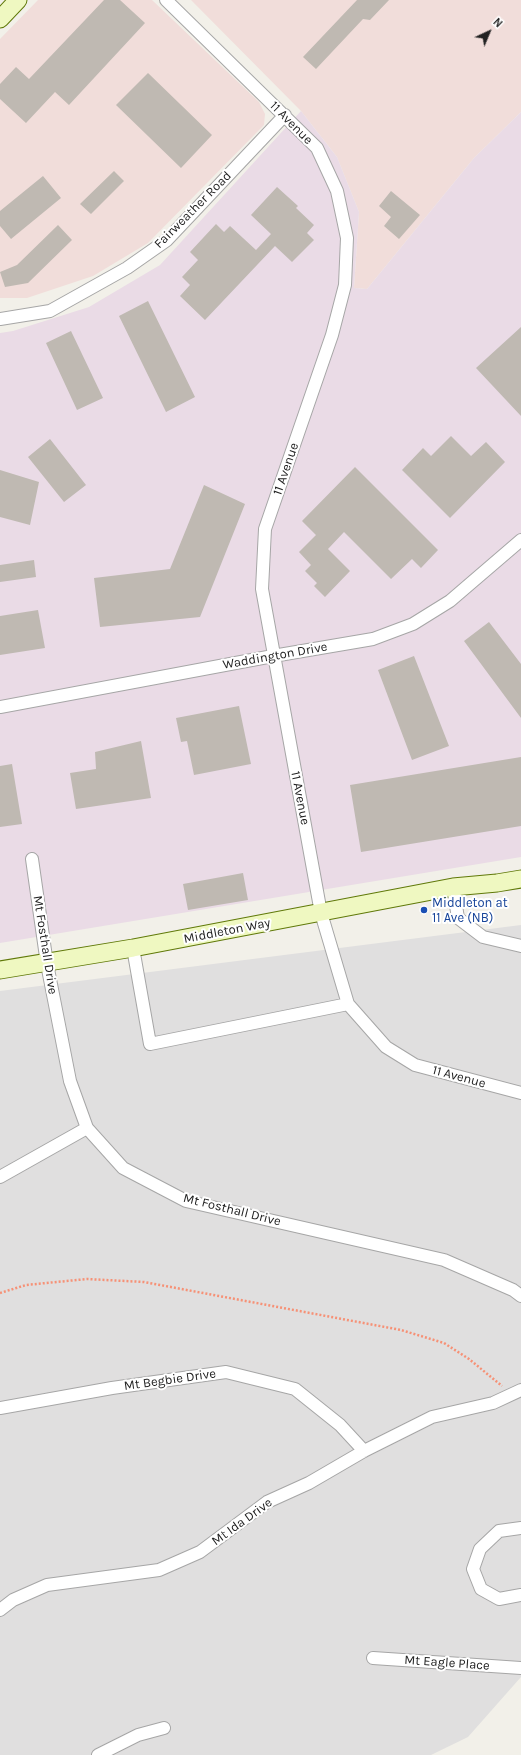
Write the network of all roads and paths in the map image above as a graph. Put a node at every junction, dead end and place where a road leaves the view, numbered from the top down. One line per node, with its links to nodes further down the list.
1 (18, 0): 3 (street)
2 (166, 0): 4 (street, 11 Avenue)
3 (0, 19)
4 (285, 115): 5 (street, Fairweather Road); 7 (street, 11 Avenue)
5 (0, 318)
6 (521, 540): 7 (street, Waddington Drive)
7 (273, 656): 8 (street, Waddington Drive); 12 (street, 11 Avenue)
8 (0, 707)
9 (32, 859): 15 (street, Mt Fosthall Drive)
10 (521, 879): 11 (street, Middleton Way)
11 (453, 887): 12 (street, Middleton Way); 13 (street)
12 (321, 913): 14 (street, Middleton Way); 17 (street, 11 Avenue)
13 (521, 946)
14 (133, 948): 15 (street, Middleton Way); 17 (street)
15 (47, 964): 16 (street, Middleton Way); 19 (street, Mt Fosthall Drive)
16 (0, 970)
17 (348, 1004): 18 (street, 11 Avenue)
18 (521, 1093)
19 (87, 1128): 20 (street); 22 (street, Mt Fosthall Drive)
20 (0, 1177)
21 (0, 1293): 23 (path)
22 (521, 1296)
23 (516, 1392): 25 (street, Mt Ida Drive)
24 (0, 1408): 25 (street, Mt Begbie Drive)
25 (364, 1451): 28 (street, Mt Ida Drive)
26 (521, 1528): 27 (street)
27 (521, 1595)
28 (0, 1610)
29 (373, 1658): 30 (street, Mt Eagle Place)
30 (521, 1668)
31 (164, 1728): 32 (street)
32 (98, 1755)

